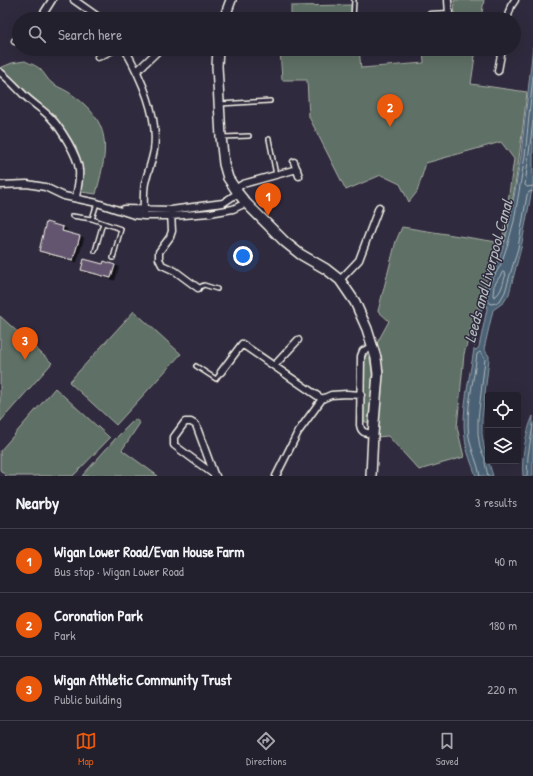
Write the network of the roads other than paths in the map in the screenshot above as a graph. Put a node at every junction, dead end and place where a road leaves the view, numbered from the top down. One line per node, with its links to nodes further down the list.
1 (52, 0): 7 (street)
2 (74, 0): 8 (street)
3 (231, 0): 9 (main road)
4 (354, 0): 10 (lane)
5 (448, 0): 11 (street)
6 (515, 0): 12 (street)
7 (44, 12)
8 (91, 12)
9 (227, 12)
10 (353, 12)
11 (449, 12)
12 (509, 12)
13 (129, 56): 17 (street)
14 (153, 56): 17 (street)
15 (218, 56): 21 (main road)
16 (501, 56): 18 (street)
17 (137, 71): 35 (street)
18 (498, 71)
19 (1, 76): 31 (street)
20 (270, 101): 21 (lane)
21 (220, 104): 23 (main road)
22 (249, 136): 23 (lane)
23 (221, 137): 30 (main road)
24 (269, 139): 27 (lane)
25 (294, 162): 26 (street)
26 (297, 169): 27 (street); 28 (street)
27 (276, 175): 30 (street)
28 (299, 176)
29 (0, 185): 31 (street)
30 (236, 191): 33 (main road); 36 (street)
31 (76, 198): 32 (street)
32 (97, 203): 35 (street); 38 (lane)
33 (246, 203): 36 (street); 42 (main road)
34 (370, 210): 42 (street)
35 (144, 213): 36 (street)
36 (171, 213): 43 (street)
37 (72, 216): 38 (lane)
38 (92, 219): 39 (lane)
39 (103, 223): 40 (lane); 41 (lane)
40 (95, 250)
41 (113, 258)
42 (340, 280): 46 (main road)
43 (198, 288): 44 (lane)
44 (217, 289)
45 (298, 340): 48 (street)
46 (372, 347): 50 (street); 52 (main road)
47 (196, 366): 49 (lane)
48 (274, 366): 49 (street); 51 (street)
49 (221, 372)
50 (361, 395): 51 (street); 52 (street)
51 (322, 399): 54 (street)
52 (373, 434): 55 (main road)
53 (215, 475): 53 (street)
54 (276, 476)
55 (371, 476)

